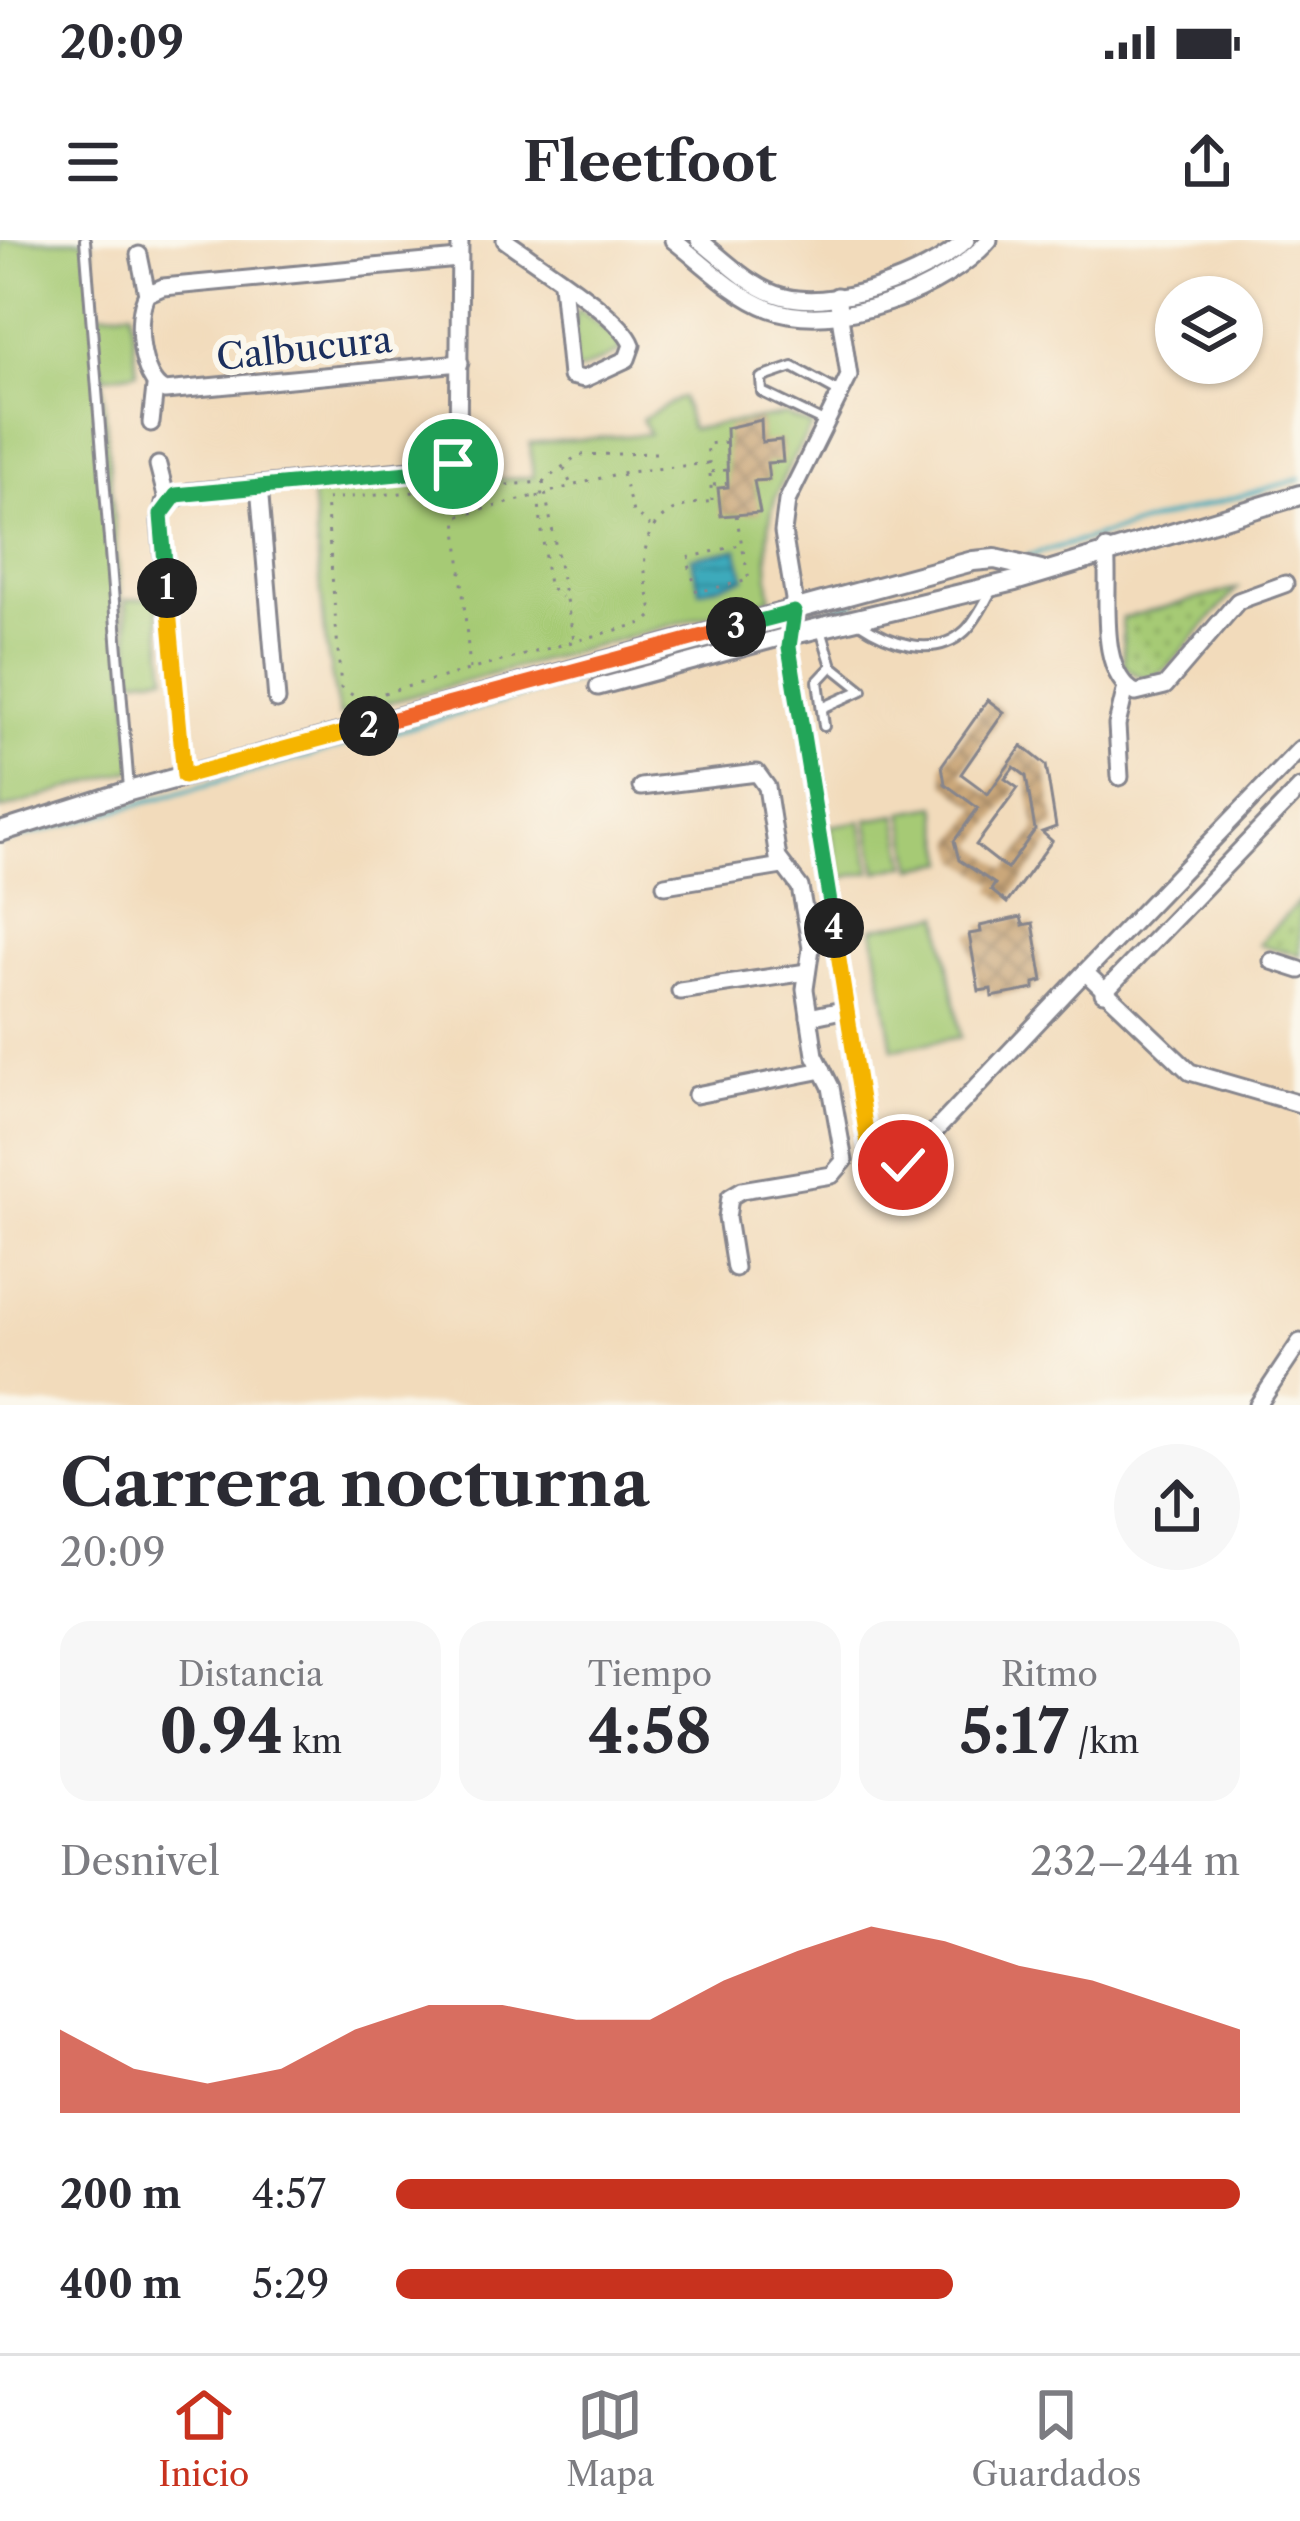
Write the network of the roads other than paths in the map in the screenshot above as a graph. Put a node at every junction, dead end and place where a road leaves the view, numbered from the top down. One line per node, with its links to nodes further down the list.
1 (85, 240): 44 (lane)
2 (460, 240): 9 (street)
3 (506, 240): 11 (street)
4 (673, 240): 13 (street)
5 (699, 240): 13 (street)
6 (966, 240): 10 (street)
7 (989, 240): 10 (street)
8 (139, 255): 12 (street)
9 (458, 259): 12 (street, Calbucura); 14 (street)
10 (949, 266): 13 (street)
11 (562, 284): 11 (street)
12 (147, 294): 15 (street)
13 (838, 304): 16 (street)
14 (460, 363): 15 (street, Calbucura); 20 (street)
15 (154, 387): 17 (street)
16 (843, 394): 18 (street); 18 (lane)
17 (152, 423)
18 (828, 424): 29 (street)
19 (158, 465): 22 (street)
20 (259, 487): 22 (street); 36 (street)
21 (1300, 495): 23 (street)
22 (167, 500): 40 (street)
23 (1106, 549): 25 (street); 35 (street)
24 (973, 561): 25 (street); 28 (street); 29 (street)
25 (1041, 570): 27 (street)
26 (1285, 584): 35 (street)
27 (994, 587): 28 (street); 30 (lane)
28 (973, 592): 30 (street)
29 (794, 612): 32 (street); 40 (street)
30 (857, 622): 31 (street)
31 (820, 628): 32 (street); 33 (lane)
32 (790, 635): 34 (street); 55 (street)
33 (832, 666): 37 (lane); 37 (lane)
34 (598, 687)
35 (1126, 687): 41 (street)
36 (277, 700)
37 (822, 708): 38 (lane)
38 (824, 726)
39 (1300, 749): 42 (street)
40 (184, 776): 44 (street)
41 (1120, 777)
42 (1272, 779): 45 (street); 51 (street)
43 (641, 787): 47 (street)
44 (129, 791): 46 (street)
45 (1297, 797): 54 (street)
46 (0, 832)
47 (782, 866): 48 (street); 52 (street)
48 (665, 885)
49 (1272, 962): 50 (street)
50 (1300, 970)
51 (1085, 972): 54 (street); 55 (street)
52 (807, 973): 53 (street); 56 (street)
53 (680, 991)
54 (1103, 993): 59 (street)
55 (847, 1009): 56 (street)
56 (809, 1017): 57 (street)
57 (823, 1070): 58 (street); 60 (street)
58 (696, 1095)
59 (1300, 1104)
60 (735, 1268)
61 (1300, 1342): 62 (street)
62 (1258, 1405)

